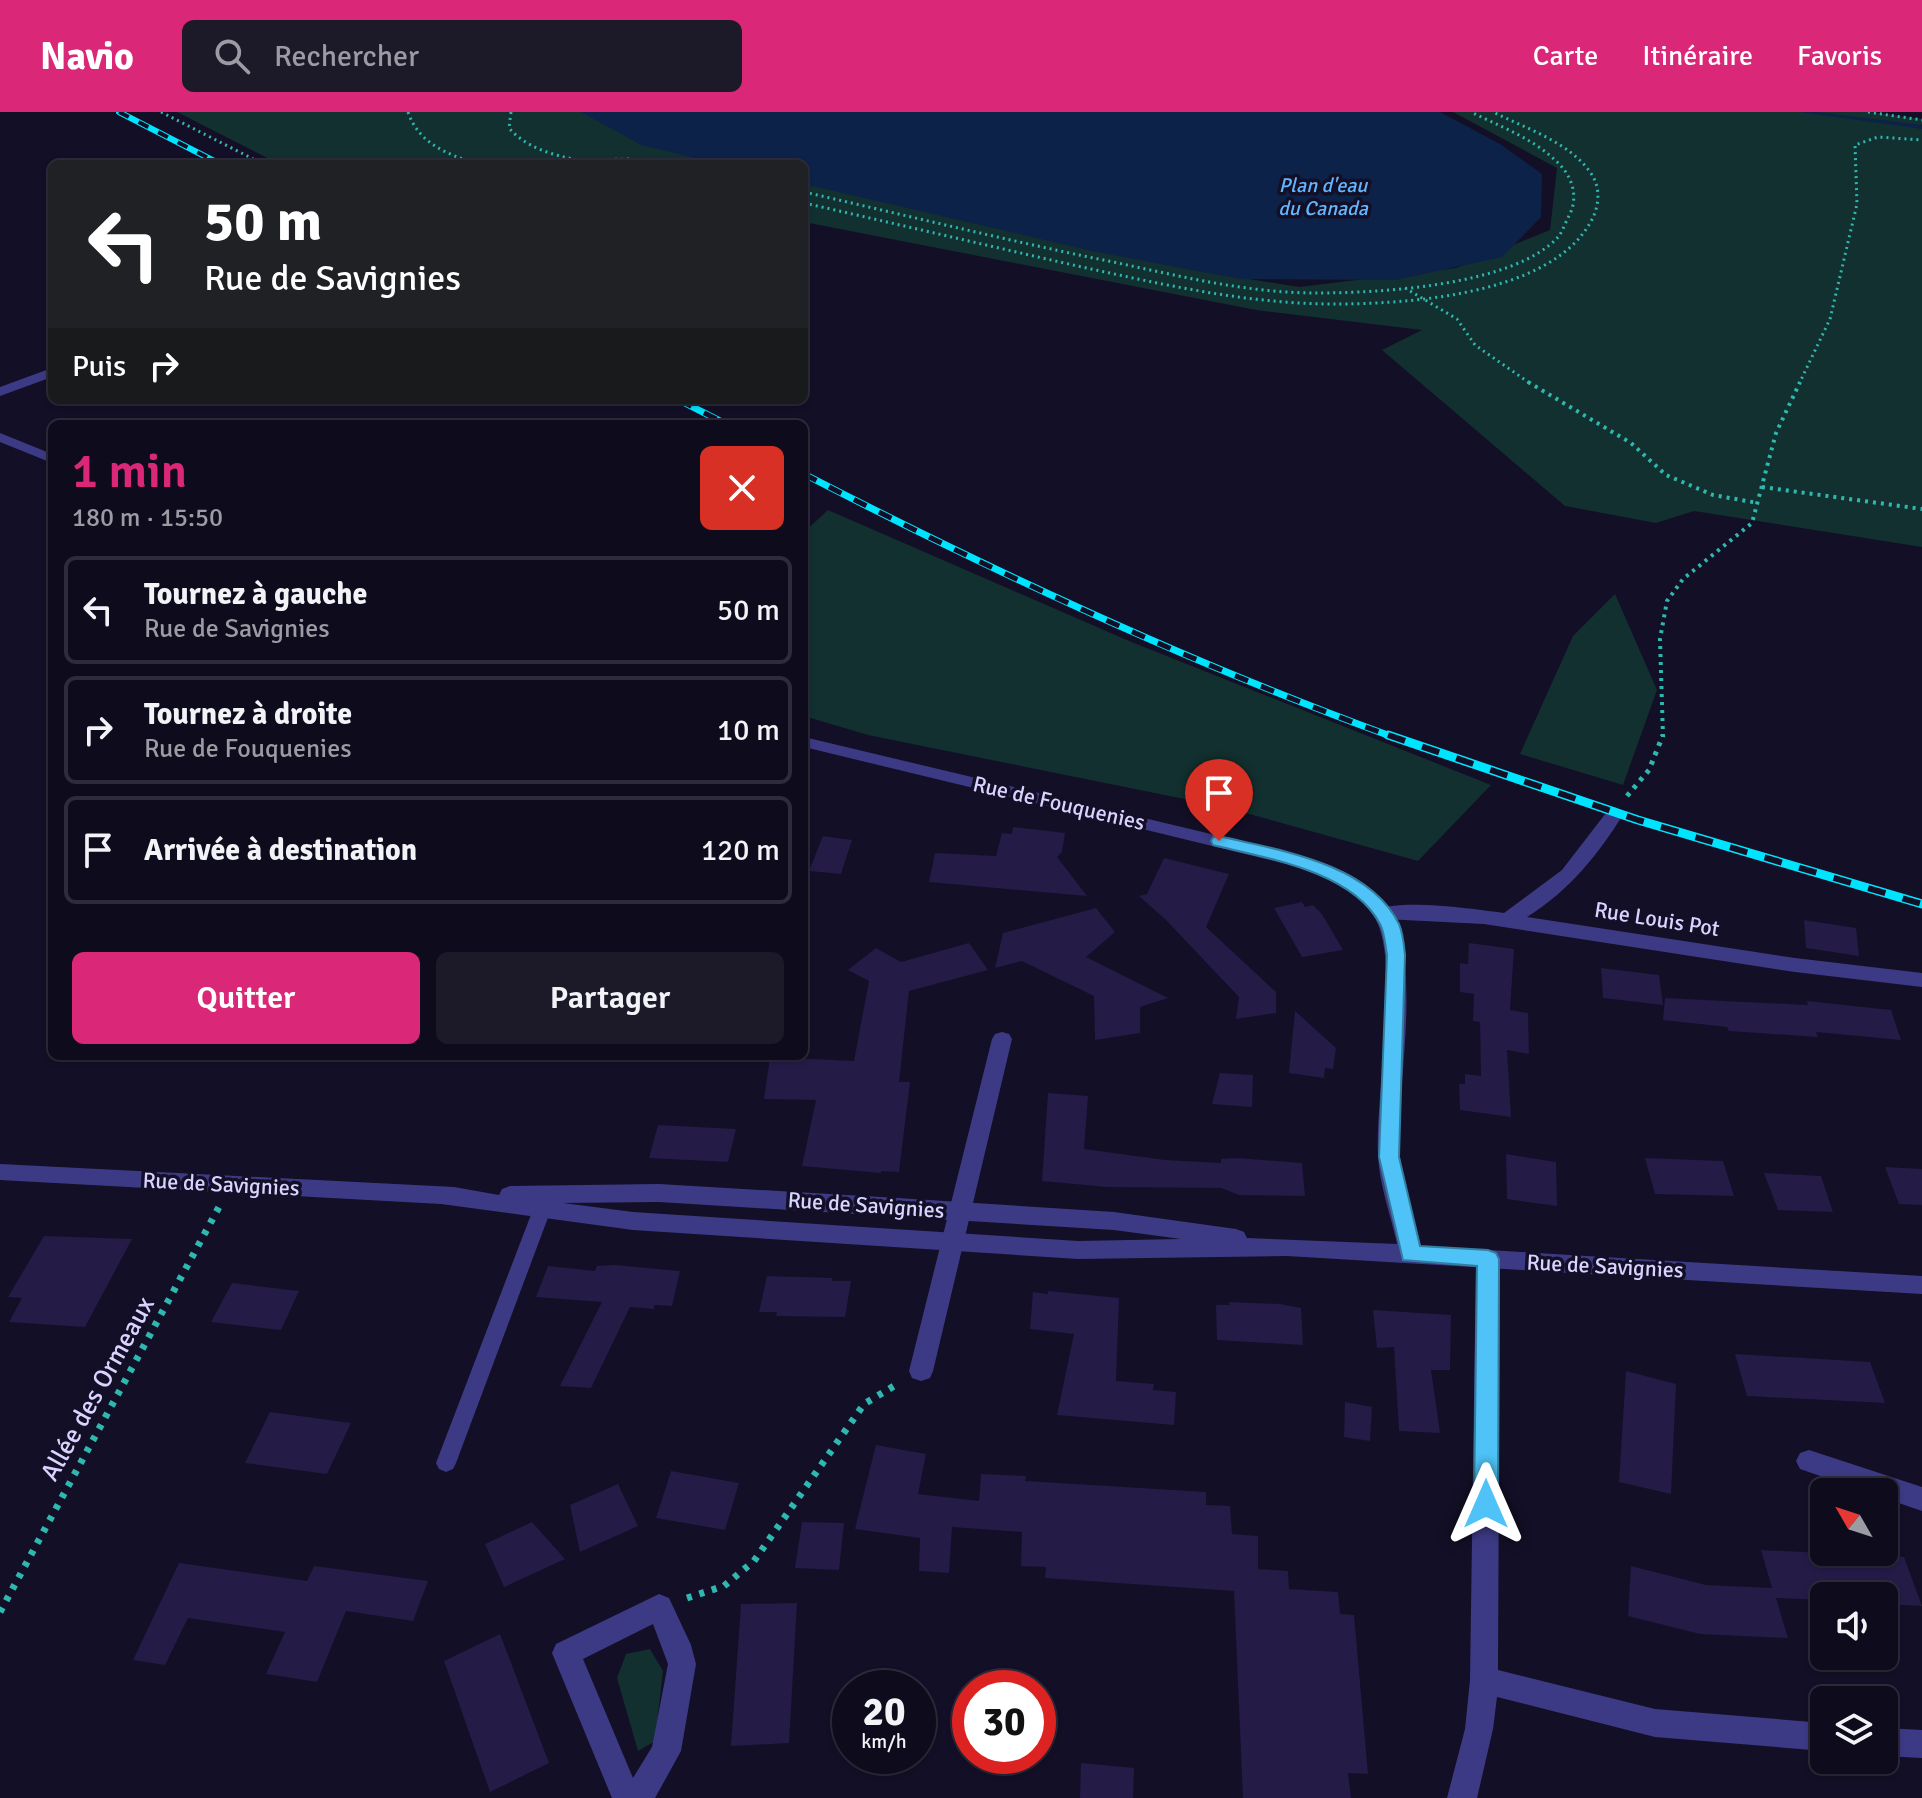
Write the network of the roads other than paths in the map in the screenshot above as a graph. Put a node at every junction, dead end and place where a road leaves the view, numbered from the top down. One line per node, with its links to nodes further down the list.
1 (48, 374): 2 (street)
2 (0, 392)
3 (0, 437): 4 (street)
4 (48, 457)
5 (808, 743): 7 (street, Rue de Fouquenies)
6 (1615, 813): 8 (street)
7 (1384, 913): 8 (street, Rue Louis Pot); 16 (street)
8 (1507, 920): 9 (street, Rue Louis Pot)
9 (1922, 980)
10 (1002, 1039): 13 (street)
11 (0, 1172): 12 (street, Rue de Savignies)
12 (545, 1202): 13 (street, Rue de Savignies); 14 (street, Rue de Savignies); 21 (lane)
13 (960, 1211): 14 (street); 15 (street, Rue de Savignies)
14 (953, 1241): 15 (street, Rue de Savignies); 19 (street)
15 (1287, 1247): 16 (street, Rue de Savignies)
16 (1411, 1254): 17 (street, Rue de Savignies)
17 (1488, 1259): 18 (street, Rue de Savignies); 23 (street)
18 (1922, 1285)
19 (921, 1371)
20 (1809, 1461): 22 (street)
21 (446, 1463)
22 (1922, 1499)
23 (1484, 1680): 24 (street); 29 (street)
24 (1810, 1736)
25 (1898, 1743): 26 (street)
26 (1922, 1744)
27 (627, 1798): 28 (street)
28 (638, 1798)
29 (1462, 1798)

